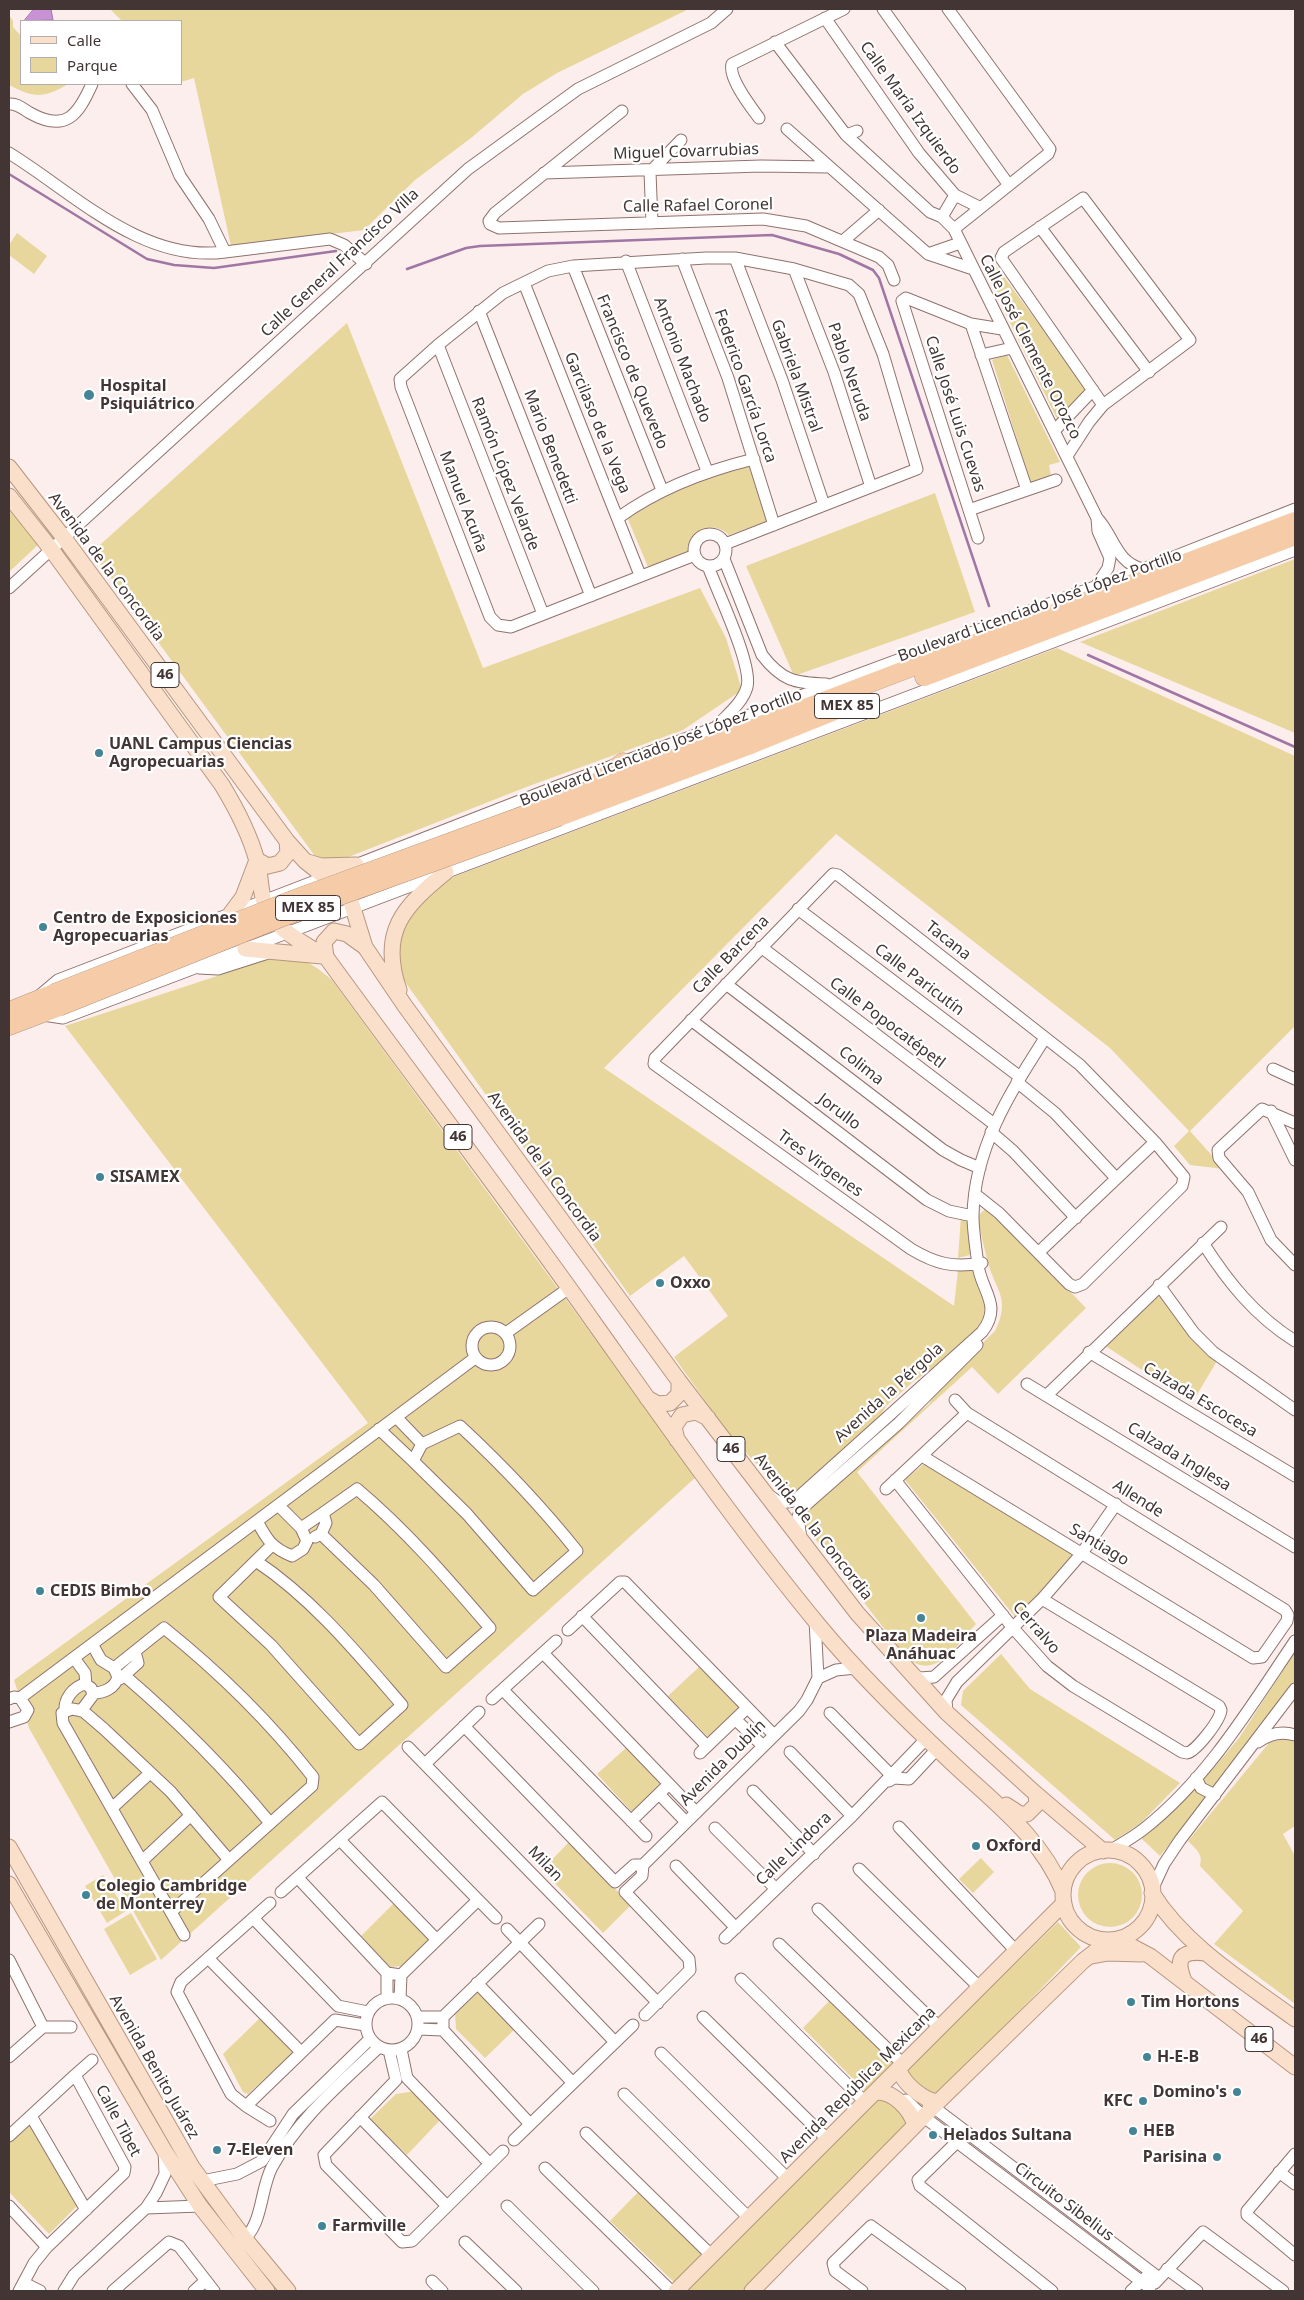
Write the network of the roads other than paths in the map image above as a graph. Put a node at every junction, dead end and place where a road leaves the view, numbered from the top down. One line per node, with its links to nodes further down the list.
1 (727, 9): 33 (street, Calle General Francisco Villa)
2 (844, 9): 5 (street)
3 (883, 9): 18 (street)
4 (948, 9): 18 (street)
5 (825, 18): 6 (street); 19 (street, Calle María Izquierdo)
6 (775, 42): 11 (street); 22 (street, Calle José Clemente Orozco)
7 (91, 85): 9 (street)
8 (133, 85): 28 (street)
9 (9, 104)
10 (622, 111): 17 (street)
11 (759, 118)
12 (787, 129): 15 (street)
13 (680, 140): 16 (street)
14 (9, 153): 28 (street)
15 (829, 167): 16 (street, Miguel Covarrubias); 21 (street)
16 (652, 170): 17 (street, Miguel Covarrubias); 23 (street)
17 (544, 172): 23 (street, Calle Rafael Coronel)
18 (1008, 184): 20 (street)
19 (955, 195): 20 (street, Calle María Izquierdo); 22 (street)
20 (979, 207): 25 (street)
21 (879, 210): 26 (street); 29 (street)
22 (942, 217): 25 (street, Calle José Clemente Orozco)
23 (652, 223): 26 (street, Calle Rafael Coronel)
24 (1040, 227): 45 (street); 45 (street); 46 (street)
25 (954, 229): 27 (street, Calle José Clemente Orozco)
26 (843, 241): 37 (street, Calle Rafael Coronel)
27 (960, 242): 29 (street); 36 (street, Calle José Clemente Orozco)
28 (225, 252): 33 (street)
29 (928, 254): 36 (street)
30 (736, 258): 31 (street); 35 (street); 58 (street, Gabriela Mistral)
31 (682, 259): 32 (street); 50 (street, Federico García Lorca)
32 (626, 261): 34 (street); 52 (street, Antonio Machado)
33 (366, 264): 68 (street, Calle General Francisco Villa)
34 (573, 266): 38 (street); 55 (street, Francisco de Quevedo)
35 (794, 269): 54 (street, Pablo Neruda); 54 (street)
36 (973, 269): 41 (street, Calle José Clemente Orozco)
37 (894, 280)
38 (524, 282): 39 (street); 62 (street, Garcilaso de la Vega)
39 (479, 311): 42 (street); 81 (street, Mario Benedetti)
40 (972, 324): 41 (street); 44 (street); 60 (street, Calle José Luis Cuevas)
41 (1002, 329): 43 (street, Calle José Clemente Orozco)
42 (438, 345): 82 (street, Ramón López Velarde); 82 (street, Manuel Acuña)
43 (1012, 348): 44 (street); 48 (street, Calle José Clemente Orozco)
44 (980, 354): 56 (street)
45 (1149, 372): 47 (street)
46 (1093, 390): 47 (street); 48 (street)
47 (1103, 405): 49 (street)
48 (1055, 430): 49 (street, Calle José Clemente Orozco)
49 (1066, 456): 63 (street, Calle José Clemente Orozco)
50 (754, 459): 52 (street); 65 (street, Federico García Lorca)
51 (9, 468): 68 (main road, Avenida de la Concordia / 46)
52 (707, 471): 55 (street)
53 (1056, 480): 56 (street)
54 (870, 487): 58 (street)
55 (662, 490): 62 (street)
56 (1027, 490): 60 (street)
57 (9, 496): 71 (main road, Avenida de la Concordia / 46)
58 (824, 505): 65 (street)
59 (1295, 509): 61 (street, Boulevard Licenciado José López Portillo)
60 (969, 510): 69 (street, Calle José Luis Cuevas)
61 (1275, 517): 67 (highway); 77 (street, Boulevard Licenciado José López Portillo)
62 (618, 518): 78 (street, Garcilaso de la Vega)
63 (1097, 518): 77 (street, Calle José Clemente Orozco); 79 (street, Calle José Clemente Orozco)
64 (1295, 521): 67 (highway, Boulevard Licenciado José López Portillo / MEX 85)
65 (774, 525): 70 (street)
66 (1295, 536): 76 (highway, Boulevard Licenciado José López Portillo / MEX 85)
67 (1254, 537): 90 (highway, Boulevard Licenciado José López Portillo / MEX 85)
68 (64, 538): 71 (street, Calle General Francisco Villa); 92 (main road, Avenida de la Concordia / 46)
69 (978, 538)
70 (725, 544): 73 (street); 74 (street)
71 (51, 549): 80 (street, Calle General Francisco Villa); 94 (main road, Avenida de la Concordia / 46)
72 (1295, 550): 76 (street, Boulevard Licenciado José López Portillo)
73 (695, 555): 75 (street); 78 (street)
74 (724, 559): 75 (street); 83 (street)
75 (708, 566): 84 (street)
76 (1226, 569): 91 (highway, Boulevard Licenciado José López Portillo / MEX 85); 97 (street, Boulevard Licenciado José López Portillo)
77 (1143, 570): 79 (street, Boulevard Licenciado José López Portillo)
78 (640, 575): 81 (street)
79 (1097, 585): 87 (street, Boulevard Licenciado José López Portillo)
80 (9, 588)
81 (591, 596): 82 (street)
82 (543, 614)
83 (748, 620): 84 (street); 85 (street)
84 (731, 625): 86 (street)
85 (762, 655): 86 (street); 87 (street)
86 (745, 660): 88 (street)
87 (830, 684): 88 (street, Boulevard Licenciado José López Portillo)
88 (715, 728): 89 (street, Boulevard Licenciado José López Portillo)
89 (623, 762): 90 (highway); 93 (street, Boulevard Licenciado José López Portillo)
90 (576, 797): 91 (highway, Boulevard Licenciado José López Portillo / MEX 85)
91 (557, 811): 114 (highway, Boulevard Licenciado José López Portillo / MEX 85, bridge)
92 (287, 840): 94 (main road); 95 (main road, Avenida de la Concordia / 46)
93 (376, 857): 96 (street, Boulevard Licenciado José López Portillo); 100 (street)
94 (257, 860): 101 (main road, Avenida de la Concordia / 46); 104 (main road)
95 (305, 861): 96 (main road); 99 (main road, Avenida de la Concordia / 46)
96 (356, 865): 99 (street, Boulevard Licenciado José López Portillo)
97 (446, 872): 100 (street, Boulevard Licenciado José López Portillo); 113 (main road)
98 (830, 875): 103 (street, Calle Barcena); 118 (street, Tacana)
99 (326, 877): 101 (street, Boulevard Licenciado José López Portillo); 102 (main road, Avenida de la Concordia / 46)
100 (391, 892): 102 (street, Boulevard Licenciado José López Portillo)
101 (263, 900): 104 (street, Boulevard Licenciado José López Portillo); 105 (main road, Avenida de la Concordia / 46)
102 (353, 906): 105 (street, Boulevard Licenciado José López Portillo); 106 (main road, Avenida de la Concordia / 46)
103 (798, 909): 107 (street, Calle Barcena); 121 (street, Calle Paricutín)
104 (231, 913): 108 (street); 114 (street, Boulevard Licenciado José López Portillo)
105 (288, 933): 108 (street, Boulevard Licenciado José López Portillo); 110 (main road, Avenida de la Concordia / 46)
106 (365, 947): 110 (main road); 113 (main road, Avenida de la Concordia / 46)
107 (761, 948): 112 (street, Calle Barcena); 125 (street, Calle Popocatépetl)
108 (245, 949): 109 (main road); 111 (street, Boulevard Licenciado José López Portillo)
109 (269, 952): 110 (main road); 111 (street)
110 (326, 957): 139 (main road, Avenida de la Concordia / 46)
111 (198, 968): 114 (street, Boulevard Licenciado José López Portillo)
112 (726, 984): 116 (street, Calle Barcena); 128 (street, Colima)
113 (405, 1006): 144 (main road, Avenida de la Concordia / 46)
114 (37, 1008): 115 (highway, Boulevard Licenciado José López Portillo / MEX 85); 117 (highway, Boulevard Licenciado José López Portillo / MEX 85)
115 (9, 1012)
116 (691, 1020): 119 (street, Calle Barcena); 131 (street, Jorullo)
117 (9, 1026)
118 (1045, 1038): 121 (street); 126 (street, Tacana)
119 (655, 1058): 136 (street, Tres Virgenes)
120 (1273, 1069): 122 (street)
121 (1018, 1079): 125 (street); 129 (street, Calle Paricutín)
122 (1295, 1080)
123 (1271, 1111): 124 (street); 127 (street); 137 (street)
124 (1295, 1123)
125 (992, 1128): 128 (street); 132 (street, Calle Popocatépetl)
126 (1155, 1142): 129 (street); 135 (street, Tacana)
127 (1295, 1160)
128 (980, 1168): 130 (street)
129 (1116, 1178): 132 (street)
130 (976, 1194): 131 (street); 135 (street)
131 (973, 1216): 136 (street)
132 (1076, 1218): 135 (street)
133 (1221, 1227): 134 (street)
134 (1203, 1243): 138 (street); 141 (street)
135 (1039, 1252)
136 (980, 1261): 153 (street, Avenida la Pérgola)
137 (1295, 1265)
138 (1159, 1285): 142 (street); 149 (street)
139 (569, 1288): 140 (street); 147 (main road, Avenida de la Concordia / 46)
140 (506, 1333): 143 (street); 143 (street)
141 (1295, 1341)
142 (1089, 1352): 146 (street); 159 (street, Calzada Escocesa)
143 (475, 1358): 151 (street)
144 (678, 1382): 147 (main road); 152 (main road, Avenida de la Concordia / 46)
145 (1027, 1384): 146 (street, Calzada Inglesa)
146 (1047, 1395): 172 (street, Calzada Inglesa)
147 (647, 1398): 155 (main road, Avenida de la Concordia / 46)
148 (955, 1400): 150 (street, Allende)
149 (1295, 1410)
150 (967, 1413): 157 (street); 163 (street, Allende)
151 (396, 1417): 154 (street); 156 (street)
152 (709, 1419): 155 (main road); 161 (main road, Avenida de la Concordia / 46)
153 (885, 1426): 161 (street, Avenida la Pérgola); 169 (street, Avenida la Pérgola)
154 (379, 1430): 158 (street); 164 (street)
155 (678, 1443): 178 (main road, Avenida de la Concordia / 46)
156 (422, 1444): 158 (street); 158 (street)
157 (922, 1456): 160 (street); 173 (street, Santiago)
158 (413, 1461)
159 (1295, 1476)
160 (895, 1480): 162 (street); 176 (street, Cerralvo)
161 (759, 1487): 169 (main road, Avenida de la Concordia / 46)
162 (886, 1489)
163 (1116, 1504): 173 (street); 189 (street, Allende)
164 (278, 1505): 166 (street); 167 (street)
165 (323, 1513): 167 (street); 168 (street); 168 (street)
166 (257, 1521): 171 (street); 183 (street)
167 (301, 1528): 170 (street)
168 (321, 1534): 170 (street)
169 (801, 1540): 193 (main road, Avenida de la Concordia / 46)
170 (307, 1541): 171 (street)
171 (272, 1545): 174 (street)
172 (1295, 1547)
173 (1082, 1553): 175 (street); 189 (street, Santiago)
174 (256, 1561): 174 (street)
175 (1042, 1599): 179 (street); 179 (street, Cerralvo)
176 (1003, 1615): 179 (street, Cerralvo); 184 (street)
177 (582, 1616): 180 (street); 202 (street); 208 (street)
178 (815, 1620): 191 (main road, Avenida de la Concordia / 46); 194 (street)
179 (1013, 1628): 187 (street)
180 (568, 1630)
181 (556, 1641): 186 (street)
182 (1295, 1641): 221 (street)
183 (92, 1644): 188 (street); 190 (street)
184 (973, 1644): 187 (street); 192 (street)
185 (134, 1652): 190 (street); 195 (street); 235 (street)
186 (542, 1653): 198 (street); 223 (street)
187 (984, 1656): 196 (street)
188 (74, 1658): 197 (street); 200 (street)
189 (1259, 1659)
190 (114, 1668): 195 (street)
191 (856, 1668): 194 (street); 213 (main road, Avenida de la Concordia / 46)
192 (945, 1669): 193 (street); 196 (street)
193 (910, 1674): 207 (main road, Avenida de la Concordia / 46)
194 (818, 1678): 212 (street, Avenida Dublín)
195 (121, 1679): 197 (street); 235 (street)
196 (957, 1682): 207 (street)
197 (90, 1689): 203 (street); 204 (street)
198 (503, 1690): 201 (street); 233 (street)
199 (1295, 1690): 214 (street)
200 (14, 1699): 209 (street)
201 (492, 1699)
202 (747, 1708): 208 (street); 212 (street)
203 (81, 1710): 204 (street); 220 (street)
204 (65, 1711): 229 (street)
205 (479, 1712): 210 (street)
206 (830, 1713): 222 (street)
207 (947, 1713): 227 (main road, Avenida de la Concordia / 46)
208 (736, 1720): 215 (street)
209 (9, 1722)
210 (464, 1726): 219 (street); 245 (street, Avenida Dublín)
211 (1294, 1732): 214 (street)
212 (774, 1735): 215 (street, Avenida Dublín)
213 (926, 1738): 217 (main road, Avenida de la Concordia / 46); 222 (street, Calle Lindora)
214 (1254, 1744): 228 (street)
215 (763, 1746): 230 (street, Avenida Dublín)
216 (408, 1747): 219 (street, Milan)
217 (937, 1749): 222 (street, Calle Lindora); 224 (main road, Avenida de la Concordia / 46)
218 (790, 1752): 232 (street)
219 (424, 1764): 285 (street, Milan)
220 (150, 1773): 229 (street); 231 (street)
221 (1196, 1778): 228 (street); 241 (street)
222 (890, 1779): 232 (street, Calle Lindora)
223 (669, 1784): 226 (street); 230 (street)
224 (981, 1790): 227 (main road); 253 (main road, Avenida de la Concordia / 46)
225 (753, 1791): 242 (street)
226 (659, 1794): 233 (street); 234 (street)
227 (1036, 1794): 241 (main road, Avenida de la Concordia / 46)
228 (1215, 1795): 252 (street)
229 (112, 1808): 243 (street)
230 (696, 1812): 234 (street, Avenida Dublín)
231 (191, 1815): 243 (street); 244 (street)
232 (852, 1816): 242 (street, Calle Lindora)
233 (631, 1821): 238 (street)
234 (686, 1822): 245 (street, Avenida Dublín)
235 (270, 1823): 244 (street)
236 (898, 1827): 269 (street)
237 (715, 1828): 250 (street)
238 (646, 1836)
239 (340, 1840): 248 (street); 254 (street); 266 (street)
240 (9, 1847): 331 (main road, Avenida Benito Juárez)
241 (1107, 1851): 252 (main road, 46); 253 (main road)
242 (814, 1854): 250 (street, Calle Lindora)
243 (142, 1860): 257 (street)
244 (230, 1860): 257 (street)
245 (643, 1865): 285 (street, Avenida Dublín)
246 (676, 1866): 261 (street)
247 (859, 1869): 282 (street)
248 (298, 1878): 251 (street); 275 (street)
249 (9, 1884): 326 (main road, Avenida Benito Juárez)
250 (776, 1889): 261 (street, Calle Lindora)
251 (282, 1892)
252 (1152, 1892): 265 (main road); 270 (main road, 46)
253 (1063, 1897): 265 (main road, 46); 269 (main road, Avenida República Mexicana)
254 (478, 1900): 259 (street); 266 (street)
255 (270, 1903): 258 (street)
256 (818, 1909): 298 (street)
257 (171, 1912): 263 (street)
258 (253, 1918): 273 (street); 286 (street)
259 (496, 1918)
260 (539, 1924): 267 (street)
261 (736, 1928): 264 (street, Calle Lindora)
262 (507, 1929): 267 (street)
263 (184, 1935)
264 (725, 1938)
265 (1114, 1939): 271 (main road, 46); 272 (main road)
266 (437, 1940): 277 (street)
267 (520, 1942): 281 (street); 302 (street)
268 (779, 1944): 311 (street)
269 (1020, 1947): 279 (main road); 282 (main road, Avenida República Mexicana)
270 (1206, 1953): 280 (main road); 292 (main road, 46)
271 (1150, 1956): 272 (main road); 280 (main road, 46)
272 (1087, 1957): 279 (main road)
273 (208, 1958): 304 (street); 314 (street)
274 (9, 1960): 276 (street)
275 (387, 1973): 277 (street); 283 (street)
276 (12, 1974): 297 (street)
277 (402, 1974): 284 (street)
278 (740, 1979): 311 (street)
279 (1063, 1980): 315 (main road)
280 (1184, 1981): 308 (main road, 46)
281 (477, 1983): 291 (street); 312 (street)
282 (980, 1988): 298 (main road, Avenida República Mexicana)
283 (387, 1998): 284 (street); 287 (street)
284 (400, 1999): 289 (street)
285 (658, 2003): 288 (street)
286 (338, 2006): 287 (street); 293 (street)
287 (368, 2012): 294 (street)
288 (645, 2015)
289 (417, 2016): 291 (street); 299 (street)
290 (703, 2017): 324 (street)
291 (443, 2018): 300 (street)
292 (1295, 2019)
293 (335, 2020): 294 (street); 304 (street)
294 (365, 2025): 301 (street)
295 (633, 2025): 302 (street)
296 (71, 2026): 297 (street)
297 (43, 2027): 306 (street)
298 (940, 2028): 311 (main road, Avenida República Mexicana)
299 (418, 2029): 300 (street); 303 (street)
300 (443, 2030): 319 (street)
301 (370, 2038): 303 (street); 329 (street)
302 (615, 2042): 312 (street)
303 (390, 2049): 310 (street); 332 (street)
304 (301, 2052): 314 (street)
305 (661, 2053): 335 (street)
306 (9, 2057)
307 (92, 2060): 309 (street)
308 (1295, 2066)
309 (75, 2075): 316 (street, Calle Tibet); 343 (street, Calle Tibet)
310 (402, 2079): 317 (street); 330 (street)
311 (887, 2081): 315 (main road); 315 (main road); 324 (main road, Avenida República Mexicana)
312 (573, 2083): 319 (street)
313 (624, 2094): 344 (street)
314 (246, 2106): 318 (street)
315 (928, 2113): 321 (street, Circuito Sibelius); 325 (street, Circuito Sibelius); 370 (main road)
316 (31, 2116): 322 (street, Calle Tibet); 343 (street)
317 (360, 2117): 340 (street); 340 (street)
318 (270, 2121)
319 (530, 2124): 323 (street)
320 (586, 2133): 350 (street)
321 (967, 2133): 325 (street); 352 (street, Circuito Sibelius)
322 (9, 2136)
323 (514, 2140)
324 (828, 2140): 335 (main road, Avenida República Mexicana)
325 (958, 2142): 356 (street, Circuito Sibelius); 373 (street)
326 (164, 2150): 331 (main road); 339 (main road, Avenida Benito Juárez); 342 (street)
327 (503, 2151): 330 (street)
328 (1295, 2154): 334 (street)
329 (262, 2161): 332 (street); 336 (street)
330 (490, 2164): 340 (street)
331 (192, 2167): 336 (main road, Avenida Benito Juárez)
332 (272, 2167): 345 (street)
333 (544, 2168): 368 (street)
334 (1279, 2172): 337 (street); 349 (street)
335 (788, 2179): 344 (main road, Avenida República Mexicana)
336 (202, 2181): 345 (main road, Avenida Benito Juárez)
337 (1295, 2184)
338 (9, 2206): 347 (street)
339 (200, 2206): 342 (street); 348 (main road, Avenida Benito Juárez)
340 (447, 2206)
341 (507, 2206): 367 (street)
342 (146, 2208): 359 (street)
343 (86, 2210): 347 (street, Calle Tibet)
344 (750, 2218): 350 (main road, Avenida República Mexicana)
345 (245, 2240): 348 (street); 364 (main road, Avenida Benito Juárez)
346 (465, 2242): 366 (street)
347 (47, 2247): 357 (street, Calle Tibet)
348 (232, 2249): 363 (main road, Avenida Benito Juárez)
349 (1295, 2255)
350 (712, 2256): 369 (main road, Avenida República Mexicana)
351 (1167, 2269): 352 (street); 375 (street); 376 (street)
352 (1155, 2275): 356 (street)
353 (205, 2281): 360 (street); 361 (street); 362 (street)
354 (432, 2281): 365 (street)
355 (9, 2284): 357 (street)
356 (1146, 2287): 374 (street)
357 (20, 2288): 358 (street)
358 (40, 2291)
359 (64, 2291)
360 (113, 2291)
361 (194, 2291)
362 (214, 2291)
363 (268, 2291)
364 (288, 2291)
365 (442, 2291)
366 (516, 2291)
367 (593, 2291)
368 (671, 2291)
369 (676, 2291)
370 (752, 2291)
371 (862, 2291): 372 (street)
372 (960, 2291)
373 (1052, 2291)
374 (1131, 2291)
375 (1197, 2291)
376 (1283, 2291)

